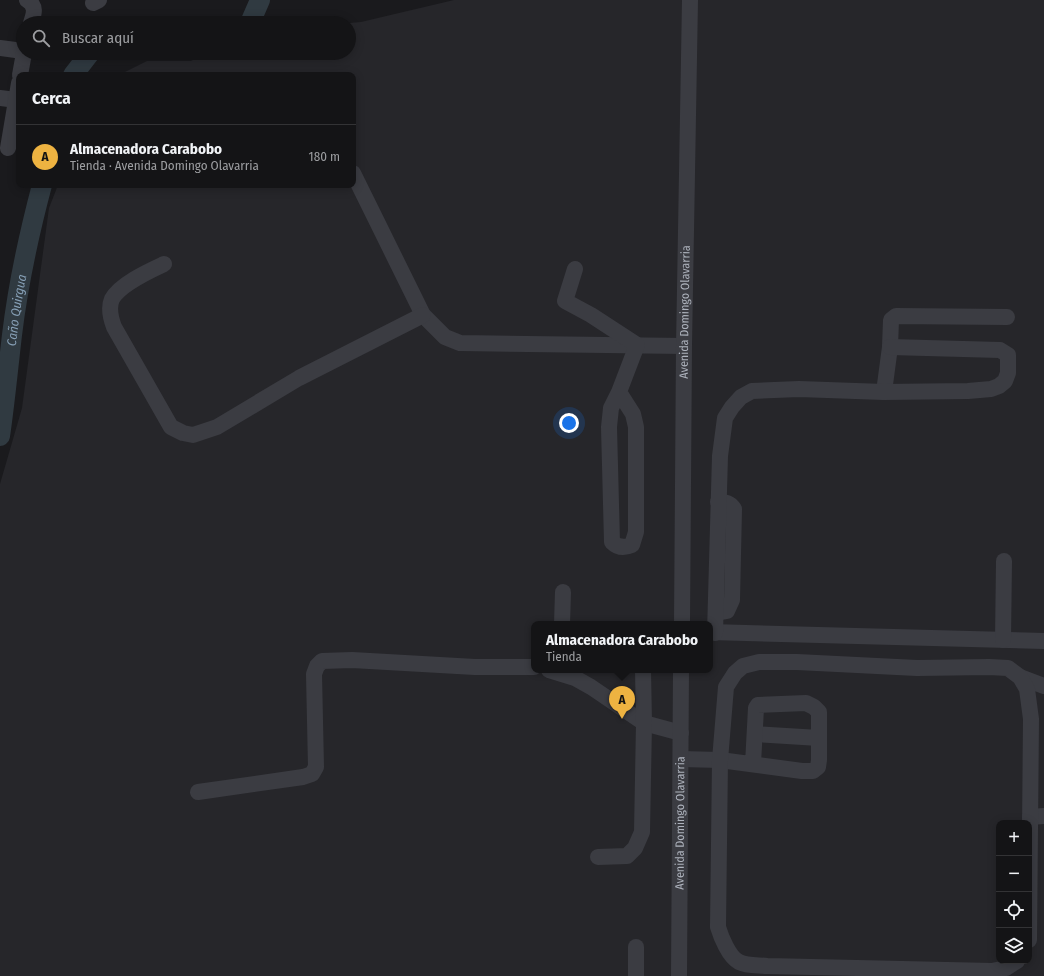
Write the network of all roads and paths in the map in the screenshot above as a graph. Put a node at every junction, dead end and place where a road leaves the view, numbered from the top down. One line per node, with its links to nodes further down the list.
1 (27, 0): 3 (street)
2 (690, 0): 17 (street, Avenida Domingo Olavarria)
3 (32, 16)
4 (0, 48): 5 (street)
5 (16, 51)
6 (23, 60): 7 (street)
7 (21, 72)
8 (0, 98): 9 (street)
9 (16, 100): 10 (street)
10 (9, 148)
11 (356, 179): 14 (street)
12 (164, 264): 14 (street)
13 (575, 269): 16 (street)
14 (424, 315): 16 (street)
15 (1007, 318): 18 (street)
16 (637, 345): 17 (street); 19 (street)
17 (684, 346): 24 (street, Avenida Domingo Olavarria)
18 (890, 348): 20 (street); 20 (street)
19 (619, 392): 19 (street)
20 (884, 392): 25 (street)
21 (1004, 561): 26 (street)
22 (563, 592): 23 (street)
23 (562, 621)
24 (682, 621)
25 (713, 633): 26 (street)
26 (1003, 640): 27 (street)
27 (1044, 640)
28 (531, 667): 41 (street)
29 (561, 673): 34 (street)
30 (643, 673): 34 (street)
31 (681, 673): 35 (street, Avenida Domingo Olavarria)
32 (1020, 677): 33 (street); 39 (street); 42 (street)
33 (1044, 686)
34 (644, 723): 35 (street); 43 (street)
35 (681, 733): 38 (street, Avenida Domingo Olavarria)
36 (755, 734): 37 (street); 37 (street); 40 (street)
37 (819, 738): 40 (street)
38 (681, 759): 39 (street); 48 (street, Avenida Domingo Olavarria)
39 (720, 760): 40 (street); 46 (street)
40 (753, 764)
41 (198, 792)
42 (1037, 816): 44 (street)
43 (598, 857)
44 (1030, 928)
45 (636, 947): 47 (street)
46 (1012, 964)
47 (636, 976)
48 (679, 976)

